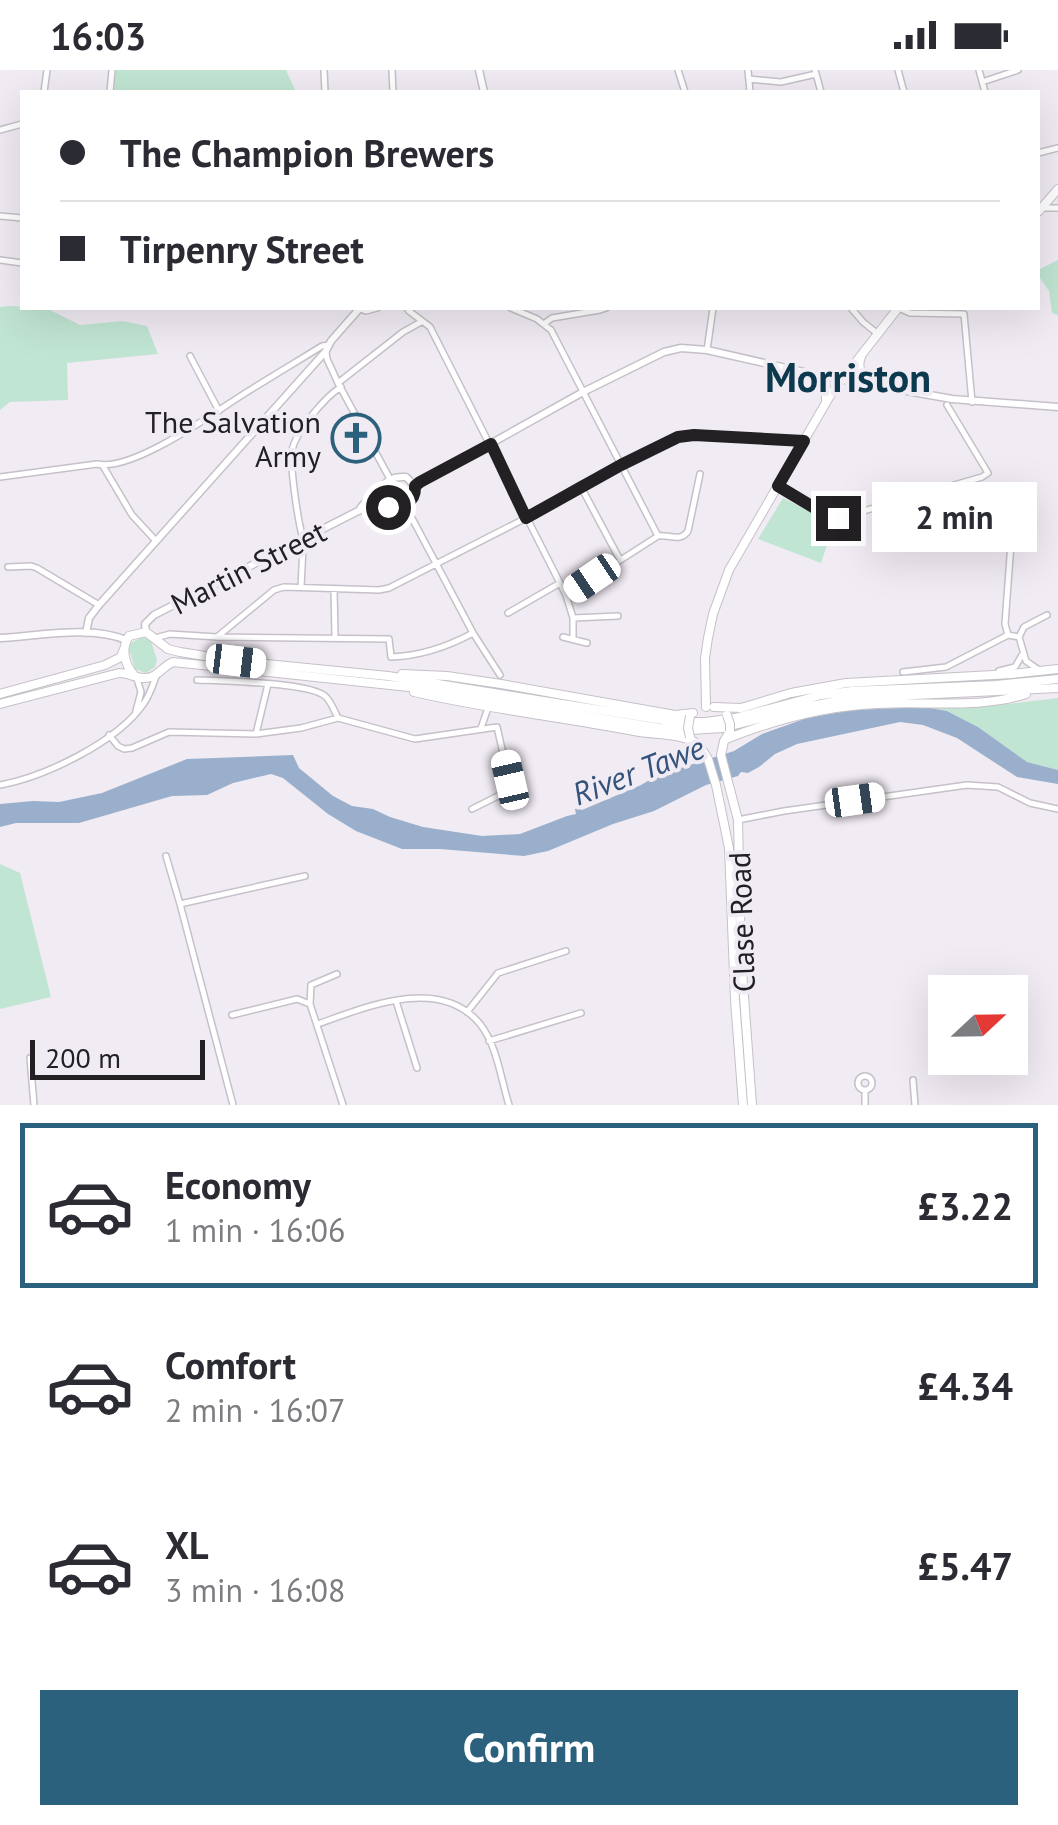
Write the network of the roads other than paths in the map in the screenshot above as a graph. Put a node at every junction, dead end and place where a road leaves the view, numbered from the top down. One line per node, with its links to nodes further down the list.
1 (748, 70): 5 (street)
2 (979, 70): 6 (street)
3 (1018, 70): 6 (street)
4 (815, 72): 5 (street)
5 (749, 79): 7 (street)
6 (982, 82): 8 (street)
7 (750, 90)
8 (985, 90)
9 (1058, 189): 10 (main road)
10 (1040, 209)
11 (357, 310): 22 (main road)
12 (409, 310): 19 (street)
13 (516, 310): 20 (street)
14 (600, 310): 20 (street)
15 (713, 310): 23 (street)
16 (853, 310): 21 (street)
17 (896, 310): 21 (main road)
18 (903, 310): 31 (street)
19 (424, 322): 28 (street); 37 (street)
20 (545, 323): 30 (street)
21 (878, 334): 24 (main road)
22 (328, 348): 28 (street); 35 (street); 54 (main road)
23 (707, 350): 26 (main road); 30 (main road)
24 (862, 353): 27 (main road); 29 (main road)
25 (190, 356): 35 (street)
26 (817, 375): 27 (main road); 33 (main road)
27 (842, 380): 29 (main road); 33 (main road)
28 (339, 385): 42 (street); 53 (street)
29 (872, 385): 31 (main road)
30 (583, 392): 37 (main road); 38 (street)
31 (972, 402): 34 (main road)
32 (946, 405): 45 (street)
33 (825, 406): 36 (main road)
34 (1058, 407)
35 (220, 411): 39 (street)
36 (804, 441): 38 (street); 45 (main road)
37 (491, 444): 43 (main road); 51 (street)
38 (621, 465): 44 (street); 52 (street)
39 (103, 466): 41 (street); 54 (street)
40 (700, 474): 52 (street)
41 (0, 477)
42 (390, 479): 43 (main road); 46 (main road)
43 (415, 486): 49 (main road)
44 (580, 486): 51 (street); 55 (street)
45 (778, 486): 96 (main road)
46 (378, 492): 48 (main road); 50 (main road)
47 (1014, 502): 70 (street)
48 (380, 503): 49 (main road); 50 (main road)
49 (405, 505): 56 (street)
50 (360, 510): 53 (main road, Martin Street)
51 (526, 518): 56 (street); 58 (street)
52 (658, 536): 55 (street)
53 (301, 540): 59 (street); 67 (main road, Martin Street)
54 (156, 541): 62 (main road)
55 (620, 560): 61 (street)
56 (437, 565): 60 (street); 68 (street)
57 (8, 566): 62 (street)
58 (560, 583): 61 (street); 63 (street)
59 (302, 587): 60 (street); 72 (street)
60 (334, 589): 75 (street)
61 (566, 595): 66 (street)
62 (99, 605): 69 (main road)
63 (508, 613)
64 (1047, 615): 71 (street)
65 (618, 616): 66 (street)
66 (573, 618): 76 (street)
67 (146, 632): 77 (main road); 79 (main road)
68 (473, 632): 75 (street); 86 (street)
69 (86, 633): 74 (main road); 79 (main road)
70 (1008, 635): 71 (street); 83 (street)
71 (1019, 636): 80 (street)
72 (217, 637): 75 (street); 77 (street)
73 (563, 637): 76 (street)
74 (0, 638)
75 (334, 638)
76 (572, 638): 78 (street)
77 (157, 640): 82 (main road); 90 (main road)
78 (587, 643)
79 (125, 644): 85 (main road); 94 (main road)
80 (1022, 655): 84 (street); 87 (street)
81 (1058, 669): 84 (main road)
82 (158, 672): 85 (main road); 90 (main road); 98 (street)
83 (902, 672)
84 (1042, 672): 87 (main road)
85 (136, 676): 95 (main road); 98 (street)
86 (500, 676)
87 (964, 676): 96 (main road)
88 (1058, 678): 90 (main road)
89 (196, 680): 91 (street)
90 (386, 680): 93 (main road); 97 (main road); 99 (main road)
91 (268, 684): 100 (street); 102 (street)
92 (1058, 688): 93 (main road)
93 (1040, 690): 104 (main road)
94 (0, 694)
95 (0, 704)
96 (710, 707): 99 (main road); 104 (main road, bridge)
97 (488, 708): 101 (street); 105 (main road)
98 (135, 714): 103 (street)
99 (692, 714): 105 (main road, bridge)
100 (338, 718): 101 (street); 102 (street)
101 (480, 730): 108 (street)
102 (256, 734): 103 (street)
103 (109, 735): 106 (street)
104 (727, 737): 105 (main road); 109 (main road, Clase Road)
105 (695, 742): 130 (main road, Clase Road)
106 (0, 785)
107 (1058, 808): 109 (street)
108 (472, 809)
109 (738, 820): 131 (main road, Clase Road)
110 (166, 856): 112 (street)
111 (304, 876): 112 (street)
112 (180, 904): 127 (street)
113 (566, 951): 117 (street)
114 (337, 974): 116 (street)
115 (396, 1001): 117 (street); 120 (street); 123 (street)
116 (310, 1004): 119 (street); 120 (street)
117 (467, 1012): 121 (street)
118 (581, 1013): 121 (street)
119 (232, 1015)
120 (318, 1024): 128 (street)
121 (489, 1041): 129 (street)
122 (30, 1058): 126 (street)
123 (418, 1068)
124 (912, 1080): 133 (street)
125 (866, 1090): 132 (street)
126 (34, 1105)
127 (233, 1105)
128 (342, 1105)
129 (510, 1105)
130 (743, 1105)
131 (752, 1105)
132 (865, 1105)
133 (915, 1105)

